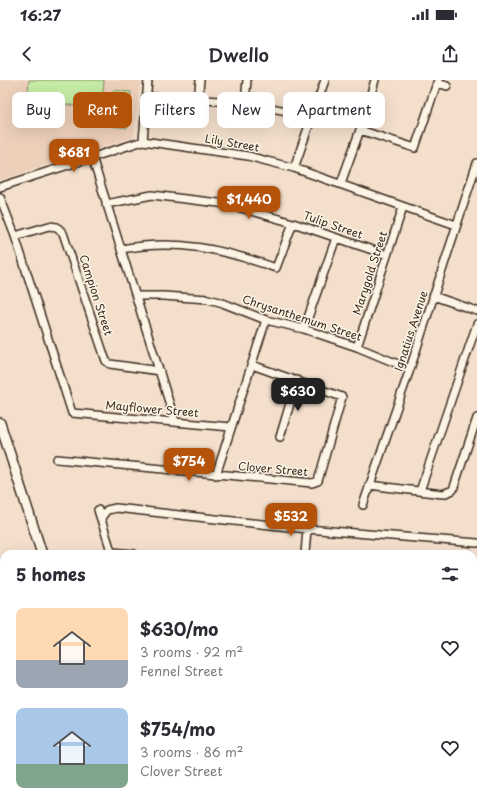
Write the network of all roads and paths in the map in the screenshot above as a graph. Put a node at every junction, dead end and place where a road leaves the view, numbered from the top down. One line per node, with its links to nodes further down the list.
1 (148, 80): 8 (street)
2 (200, 80): 9 (street)
3 (247, 80): 10 (street)
4 (324, 80): 11 (street)
5 (374, 80): 14 (street)
6 (438, 81): 7 (street); 14 (street)
7 (447, 86)
8 (147, 92)
9 (199, 92)
10 (246, 92)
11 (320, 92)
12 (144, 128): 15 (street)
13 (308, 128): 18 (street)
14 (360, 130): 19 (street)
15 (143, 140): 16 (street, Lily Street); 18 (street, Lily Street)
16 (92, 157): 20 (street, Lily Street); 22 (street)
17 (477, 163): 25 (street, Ignatius Avenue)
18 (294, 168): 19 (street, Lily Street)
19 (341, 183): 23 (street, Lily Street)
20 (0, 187)
21 (0, 197): 26 (street)
22 (106, 204): 24 (street, Tulip Street); 28 (street)
23 (403, 207): 25 (street, Lily Street); 29 (street, Marygold Street)
24 (292, 223): 27 (street, Tulip Street); 28 (street)
25 (456, 225): 31 (street, Ignatius Avenue)
26 (15, 236): 39 (street, Campion Street); 42 (street, Mayflower Street)
27 (336, 238): 29 (street, Tulip Street); 35 (street)
28 (121, 249): 30 (street)
29 (387, 255): 36 (street, Marygold Street)
30 (137, 296): 33 (street, Chrysanthemum Street); 39 (street)
31 (433, 296): 32 (street); 38 (street, Ignatius Avenue)
32 (477, 311)
33 (266, 320): 35 (street, Chrysanthemum Street); 37 (street)
34 (477, 324): 49 (street)
35 (304, 329): 36 (street, Chrysanthemum Street)
36 (357, 347): 38 (street, Chrysanthemum Street)
37 (252, 365): 40 (street); 44 (street)
38 (410, 369): 48 (street, Ignatius Avenue)
39 (160, 371): 42 (street)
40 (297, 380): 45 (street); 47 (street, Clover Street)
41 (477, 418): 49 (street)
42 (175, 421): 44 (street, Mayflower Street)
43 (0, 422): 55 (main road)
44 (231, 427): 47 (street)
45 (280, 437)
46 (58, 459): 47 (street, Clover Street)
47 (216, 475)
48 (370, 485): 49 (street); 50 (street, Ignatius Avenue)
49 (420, 491)
50 (363, 505)
51 (98, 510): 52 (street)
52 (101, 518): 53 (street); 56 (street)
53 (307, 529): 54 (street); 57 (street)
54 (477, 543)
55 (41, 550)
56 (111, 550)
57 (305, 550)

